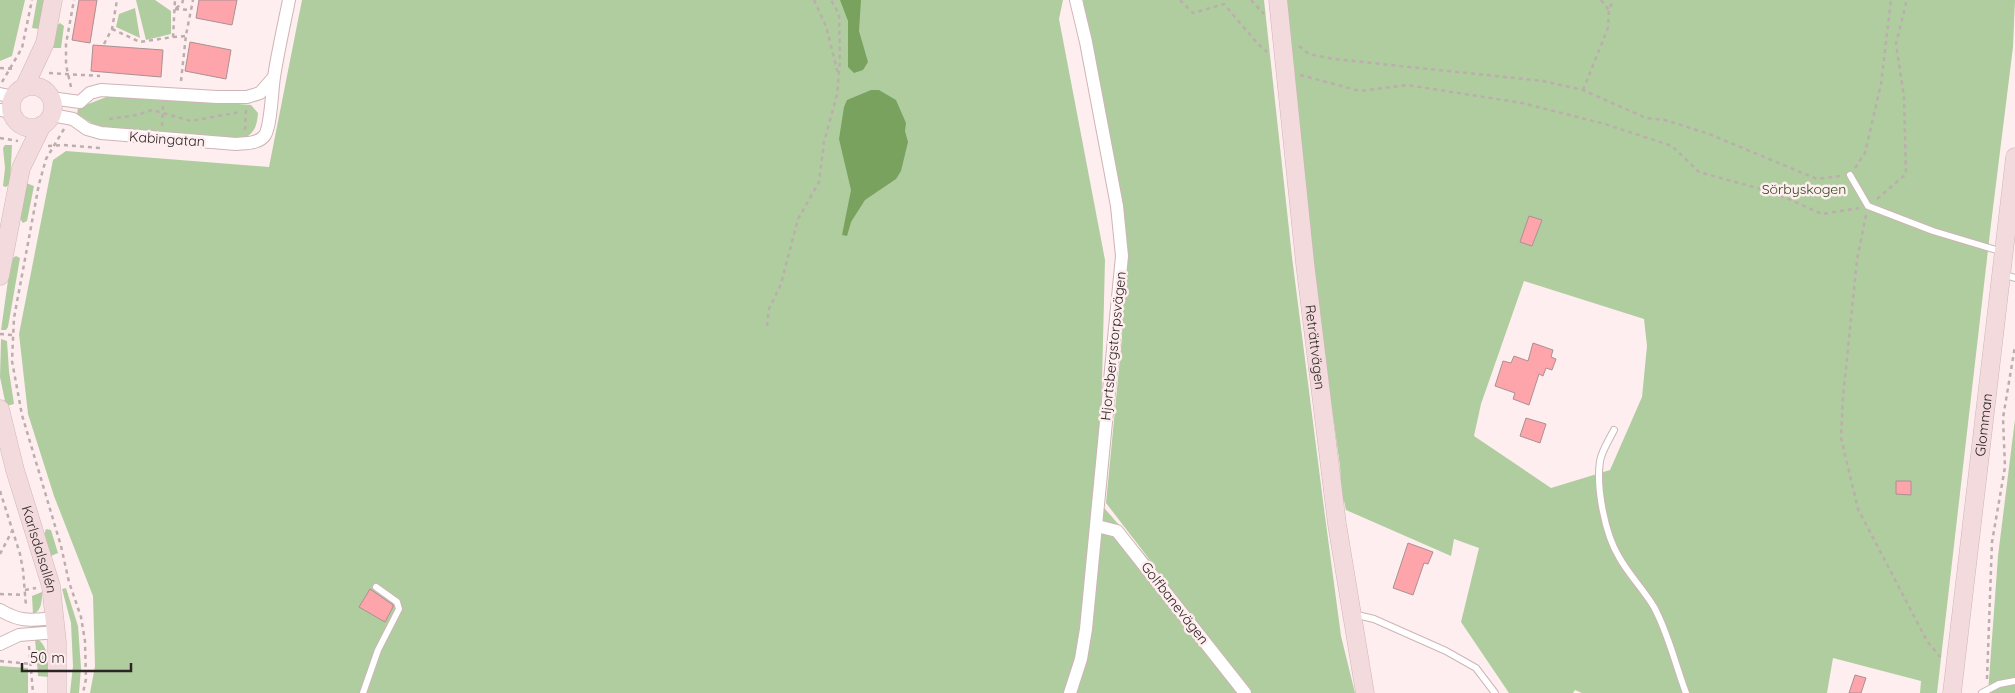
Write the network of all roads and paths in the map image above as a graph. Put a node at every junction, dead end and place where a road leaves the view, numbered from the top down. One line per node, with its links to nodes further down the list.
1 (32, 0): 29 (path)
2 (53, 0): 25 (street)
3 (74, 0): 30 (path)
4 (118, 0): 21 (path)
5 (175, 0): 18 (path)
6 (183, 0): 18 (path)
7 (193, 0): 19 (path)
8 (289, 0): 32 (street)
9 (814, 0): 33 (path)
10 (831, 0): 33 (path)
11 (1076, 0): 63 (street, Hjortsbergstorpsvägen)
12 (1180, 0): 27 (path)
13 (1278, 0): 22 (street, Reträttvägen)
14 (1601, 0): 20 (path)
15 (1613, 0): 20 (path)
16 (1890, 0): 51 (path)
17 (1909, 0): 52 (path)
18 (174, 9): 19 (path); 24 (path)
19 (191, 10): 23 (path)
20 (1609, 10): 37 (path)
21 (112, 29): 24 (path); 26 (path)
22 (1281, 34): 27 (street, Reträttvägen); 37 (path)
23 (186, 36): 24 (path); 34 (path)
24 (173, 37)
25 (44, 42): 41 (street); 42 (street)
26 (104, 44)
27 (1284, 66): 52 (path); 70 (street, Reträttvägen)
28 (0, 68): 29 (path)
29 (9, 68): 36 (path)
30 (69, 74): 31 (path); 40 (path)
31 (105, 76)
32 (274, 77): 39 (street); 45 (street, Kabingatan)
33 (839, 77): 56 (path)
34 (181, 81): 35 (path); 38 (path)
35 (190, 82)
36 (0, 86)
37 (1583, 90): 51 (path)
38 (164, 94): 39 (street); 40 (street); 44 (path)
39 (247, 97): 45 (street)
40 (70, 101): 42 (street)
41 (12, 104): 42 (street); 42 (street); 50 (street)
42 (52, 110): 46 (street, Kabingatan); 50 (street); 58 (path)
43 (246, 111): 44 (path)
44 (162, 112): 46 (path); 47 (path)
45 (269, 116): 47 (street, Kabingatan)
46 (97, 133): 47 (street, Kabingatan); 48 (path)
47 (161, 138)
48 (96, 148)
49 (2015, 157): 53 (street, Glomman)
50 (21, 168): 54 (street)
51 (1850, 175): 52 (lane)
52 (1868, 206): 53 (lane); 77 (path)
53 (2004, 252): 55 (street, Glomman)
54 (0, 276)
55 (2008, 276): 77 (street, Glomman)
56 (767, 326)
57 (0, 334): 58 (path)
58 (12, 335): 82 (path)
59 (2015, 346): 79 (path)
60 (0, 410): 72 (street, Karlsdalsallén)
61 (1614, 430): 88 (lane)
62 (0, 491): 64 (path)
63 (1097, 526): 84 (street, Hjortsbergstorpsvägen); 85 (street, Golfbanevägen)
64 (12, 530): 65 (path); 68 (path)
65 (0, 554)
66 (376, 587): 83 (lane)
67 (0, 594): 68 (path)
68 (26, 595): 71 (path)
69 (0, 610): 71 (street)
70 (1352, 614): 86 (street, Reträttvägen); 87 (lane)
71 (27, 620): 72 (street)
72 (56, 625): 73 (street); 81 (street, Karlsdalsallén)
73 (28, 634): 74 (street); 76 (path)
74 (0, 644)
75 (0, 661): 76 (path)
76 (31, 664): 80 (path)
77 (1955, 667): 89 (street, Glomman)
78 (2015, 681): 79 (lane)
79 (1984, 692)
80 (33, 693)
81 (57, 693)
82 (83, 693)
83 (363, 693)
84 (1070, 693)
85 (1245, 693)
86 (1365, 693)
87 (1495, 693)
88 (1686, 693)
89 (1952, 693)

